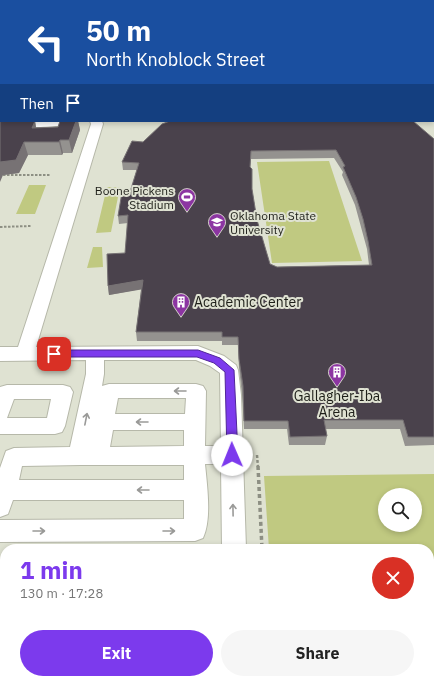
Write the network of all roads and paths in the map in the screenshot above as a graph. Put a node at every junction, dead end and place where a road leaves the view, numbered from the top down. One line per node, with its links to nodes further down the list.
1 (62, 122): 2 (street)
2 (0, 124)
3 (95, 126): 10 (street)
4 (50, 175): 5 (path)
5 (3, 176)
6 (31, 226): 7 (path)
7 (0, 227)
8 (95, 353): 10 (street); 15 (street); 18 (street, one-way to 8)
9 (0, 354): 10 (street)
10 (25, 354)
11 (0, 412): 14 (street)
12 (104, 422): 13 (street, one-way to 12); 13 (street, one-way to 12); 18 (street)
13 (195, 422): 17 (street)
14 (0, 426)
15 (232, 455): 17 (street); 22 (street, one-way to 15)
16 (258, 455): 23 (path)
17 (194, 456): 18 (street); 19 (street)
18 (88, 457): 20 (street)
19 (196, 490): 20 (street, one-way to 20); 21 (street, one-way to 19)
20 (2, 499)
21 (0, 531)
22 (234, 544)
23 (262, 544)

